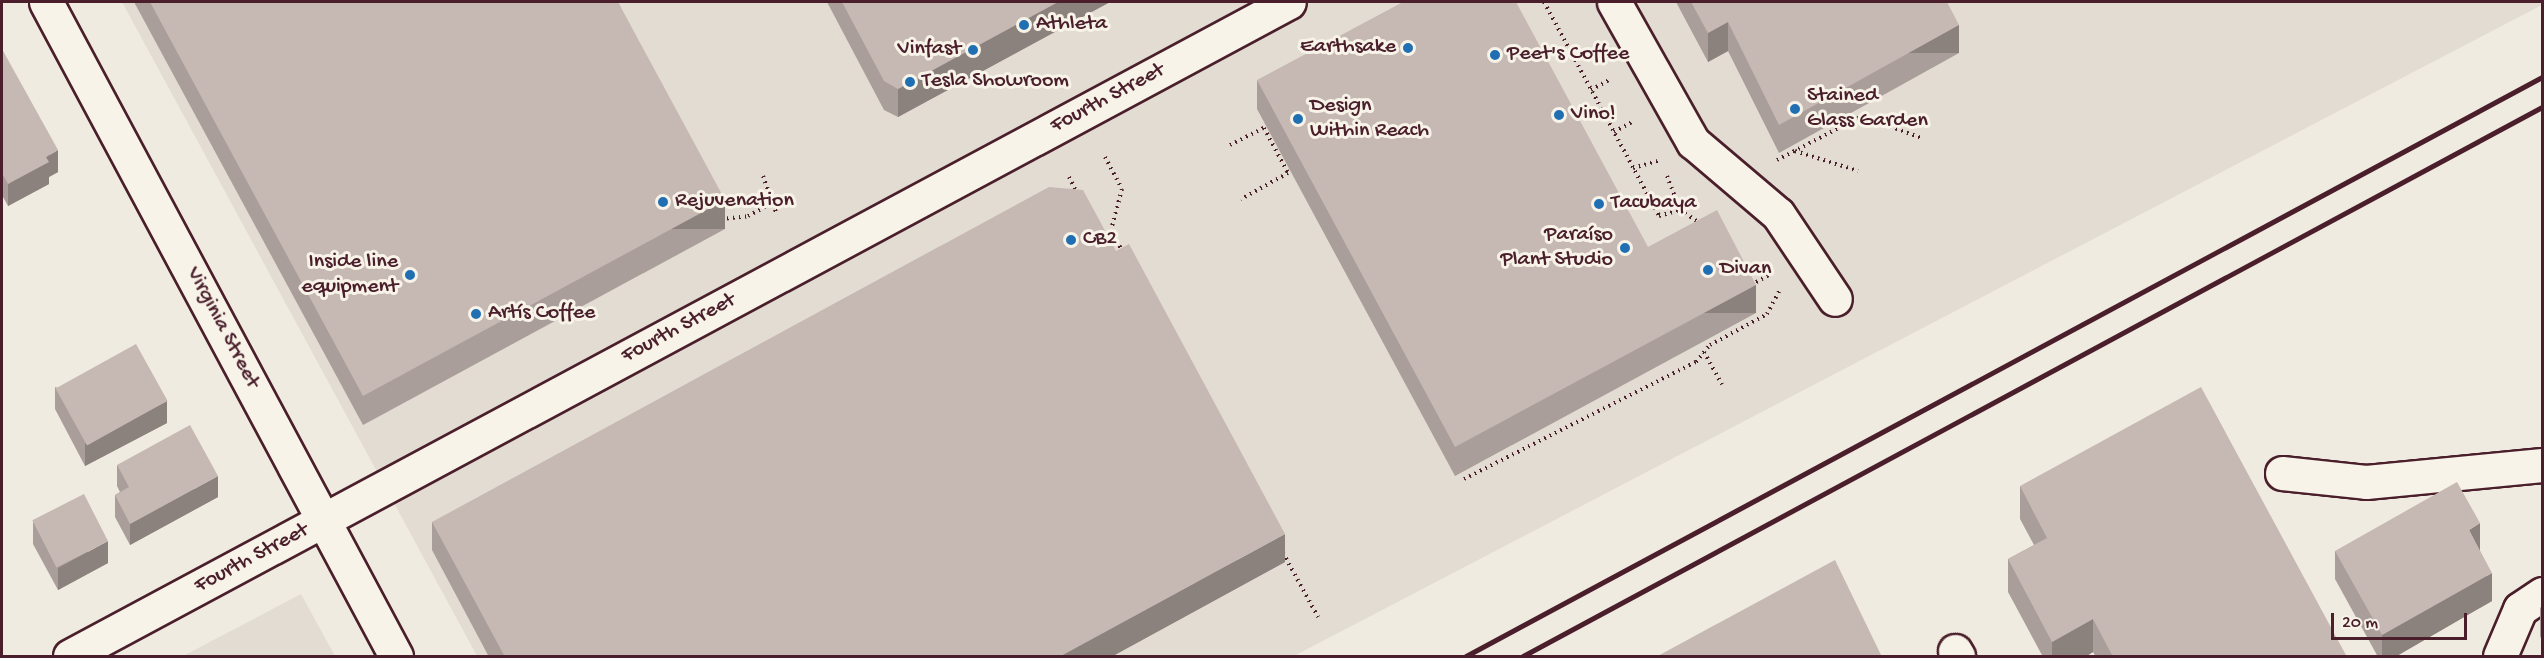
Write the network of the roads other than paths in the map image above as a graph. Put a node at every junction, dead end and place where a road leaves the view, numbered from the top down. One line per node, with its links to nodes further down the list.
1 (46, 2): 7 (street, Virginia Street)
2 (1289, 2): 7 (street, Fourth Street)
3 (1614, 2): 4 (street)
4 (1835, 299)
5 (2542, 465): 6 (street)
6 (2282, 473)
7 (322, 521): 9 (street, Fourth Street); 10 (street, Virginia Street)
8 (2542, 594): 11 (street)
9 (70, 657)
10 (396, 657)
11 (2500, 657)

